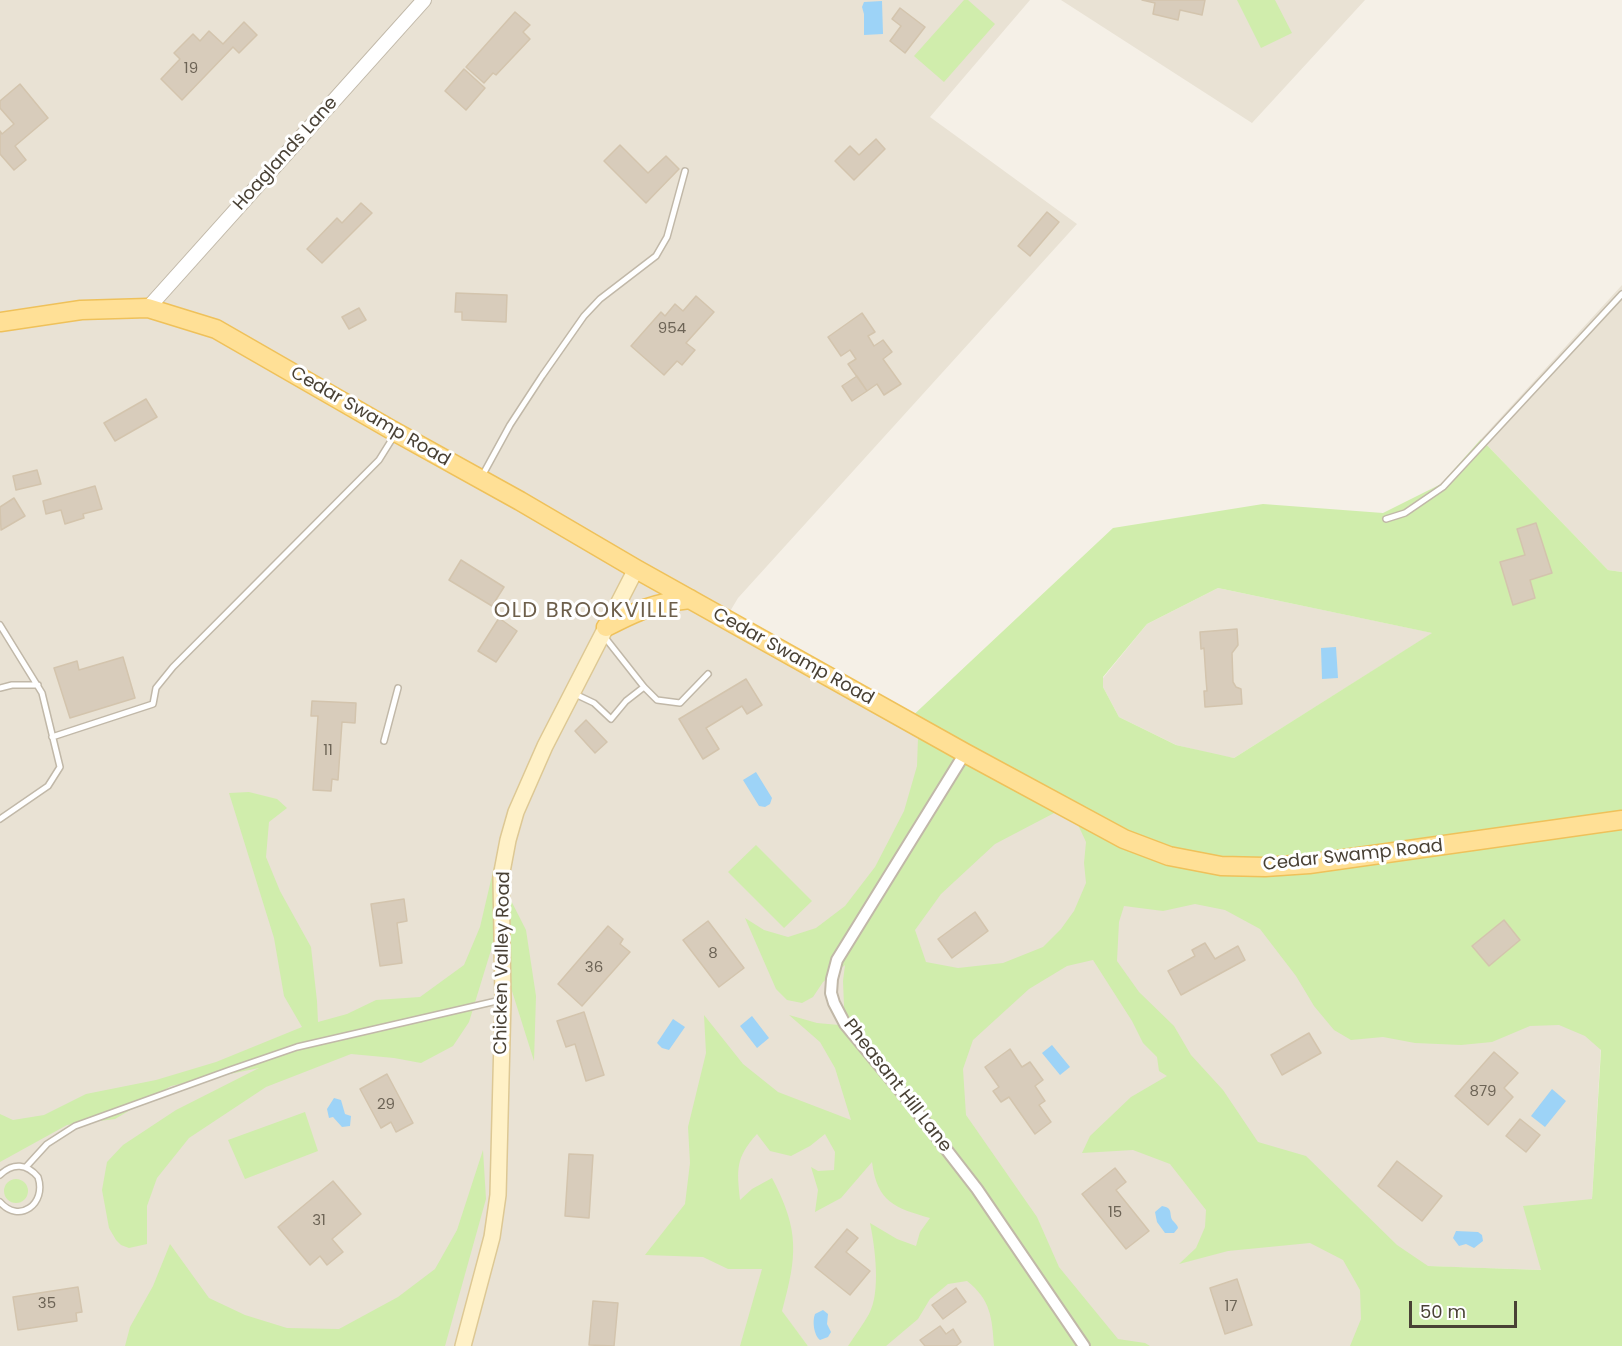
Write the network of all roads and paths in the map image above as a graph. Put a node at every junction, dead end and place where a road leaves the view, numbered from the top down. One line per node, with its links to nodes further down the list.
1 (424, 0): 4 (street, Hoaglands Lane)
2 (685, 171): 7 (lane)
3 (1622, 294): 8 (lane)
4 (148, 308): 5 (main road, Cedar Swamp Road); 6 (main road, Cedar Swamp Road)
5 (2, 319)
6 (396, 433): 7 (main road, Cedar Swamp Road); 19 (lane)
7 (481, 479): 9 (main road, Cedar Swamp Road)
8 (1386, 519)
9 (636, 569): 10 (main road, Cedar Swamp Road); 12 (main road, Chicken Valley Road)
10 (690, 599): 12 (main road); 21 (main road, Cedar Swamp Road)
11 (0, 625): 14 (lane)
12 (604, 630): 15 (lane); 18 (main road, Chicken Valley Road)
13 (708, 674): 15 (lane)
14 (38, 686): 16 (lane); 19 (lane)
15 (644, 687): 18 (lane)
16 (0, 688)
17 (398, 688): 20 (lane)
18 (572, 693): 24 (main road, Chicken Valley Road)
19 (52, 737): 22 (lane)
20 (384, 741)
21 (965, 753): 23 (main road, Cedar Swamp Road); 29 (street, Pheasant Hill Lane)
22 (0, 819)
23 (1622, 820)
24 (503, 1000): 25 (lane); 28 (main road, Chicken Valley Road)
25 (26, 1167): 26 (lane); 27 (lane)
26 (0, 1175)
27 (0, 1202)
28 (463, 1346)
29 (1084, 1346)

